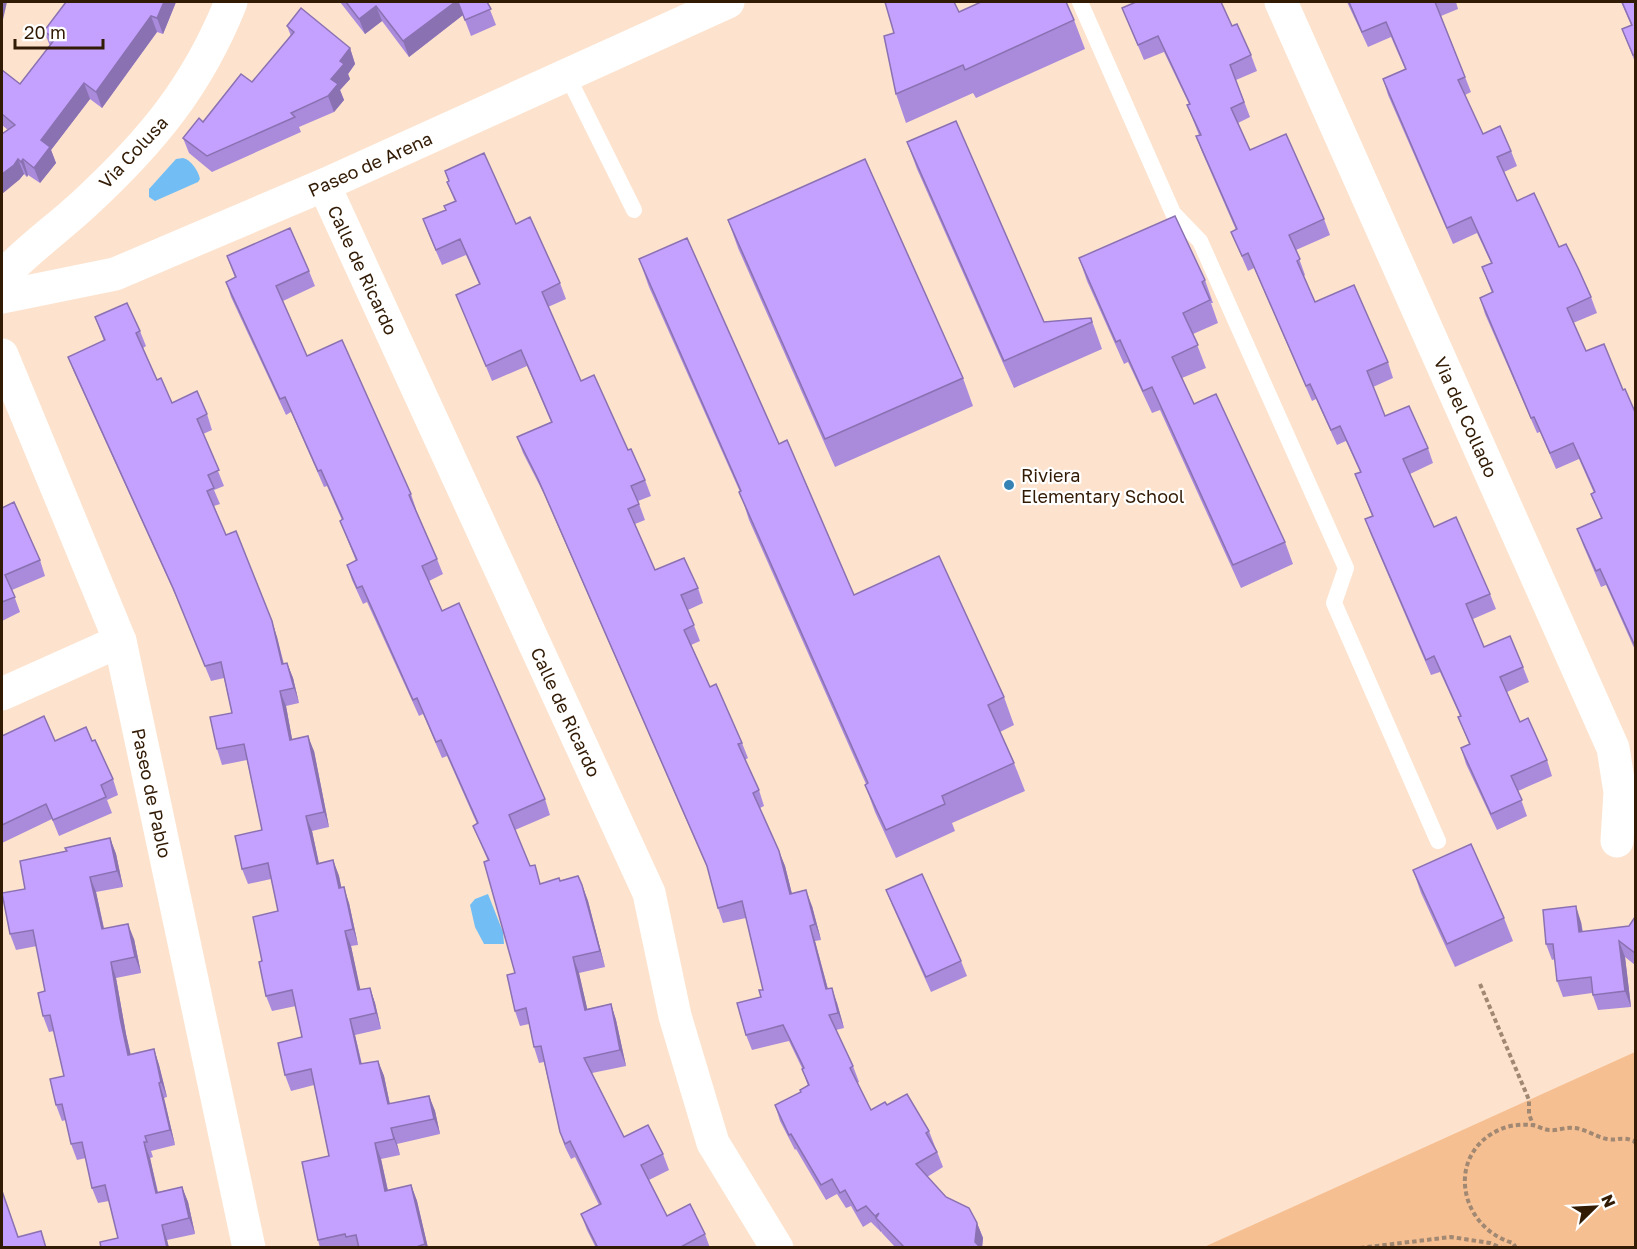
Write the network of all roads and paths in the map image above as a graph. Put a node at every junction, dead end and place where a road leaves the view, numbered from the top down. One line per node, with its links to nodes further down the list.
1 (231, 2): 8 (street, Via Colusa)
2 (729, 2): 5 (street, Paseo de Arena)
3 (1080, 2): 13 (lane)
4 (1281, 2): 14 (street, Via del Collado)
5 (567, 75): 6 (street, Paseo de Arena); 7 (lane)
6 (324, 185): 9 (street, Paseo de Arena); 19 (street, Calle de Ricardo)
7 (634, 210)
8 (2, 277)
9 (2, 297)
10 (2, 355): 11 (street, Paseo de Pablo)
11 (120, 641): 12 (street); 18 (street, Paseo de Pablo)
12 (2, 694)
13 (1438, 841)
14 (1617, 841)
15 (1480, 984): 16 (path)
16 (1533, 1125): 17 (path); 22 (path)
17 (1635, 1144)
18 (249, 1248)
19 (777, 1248)
20 (1360, 1248): 21 (path)
21 (1502, 1248)
22 (1516, 1248)

